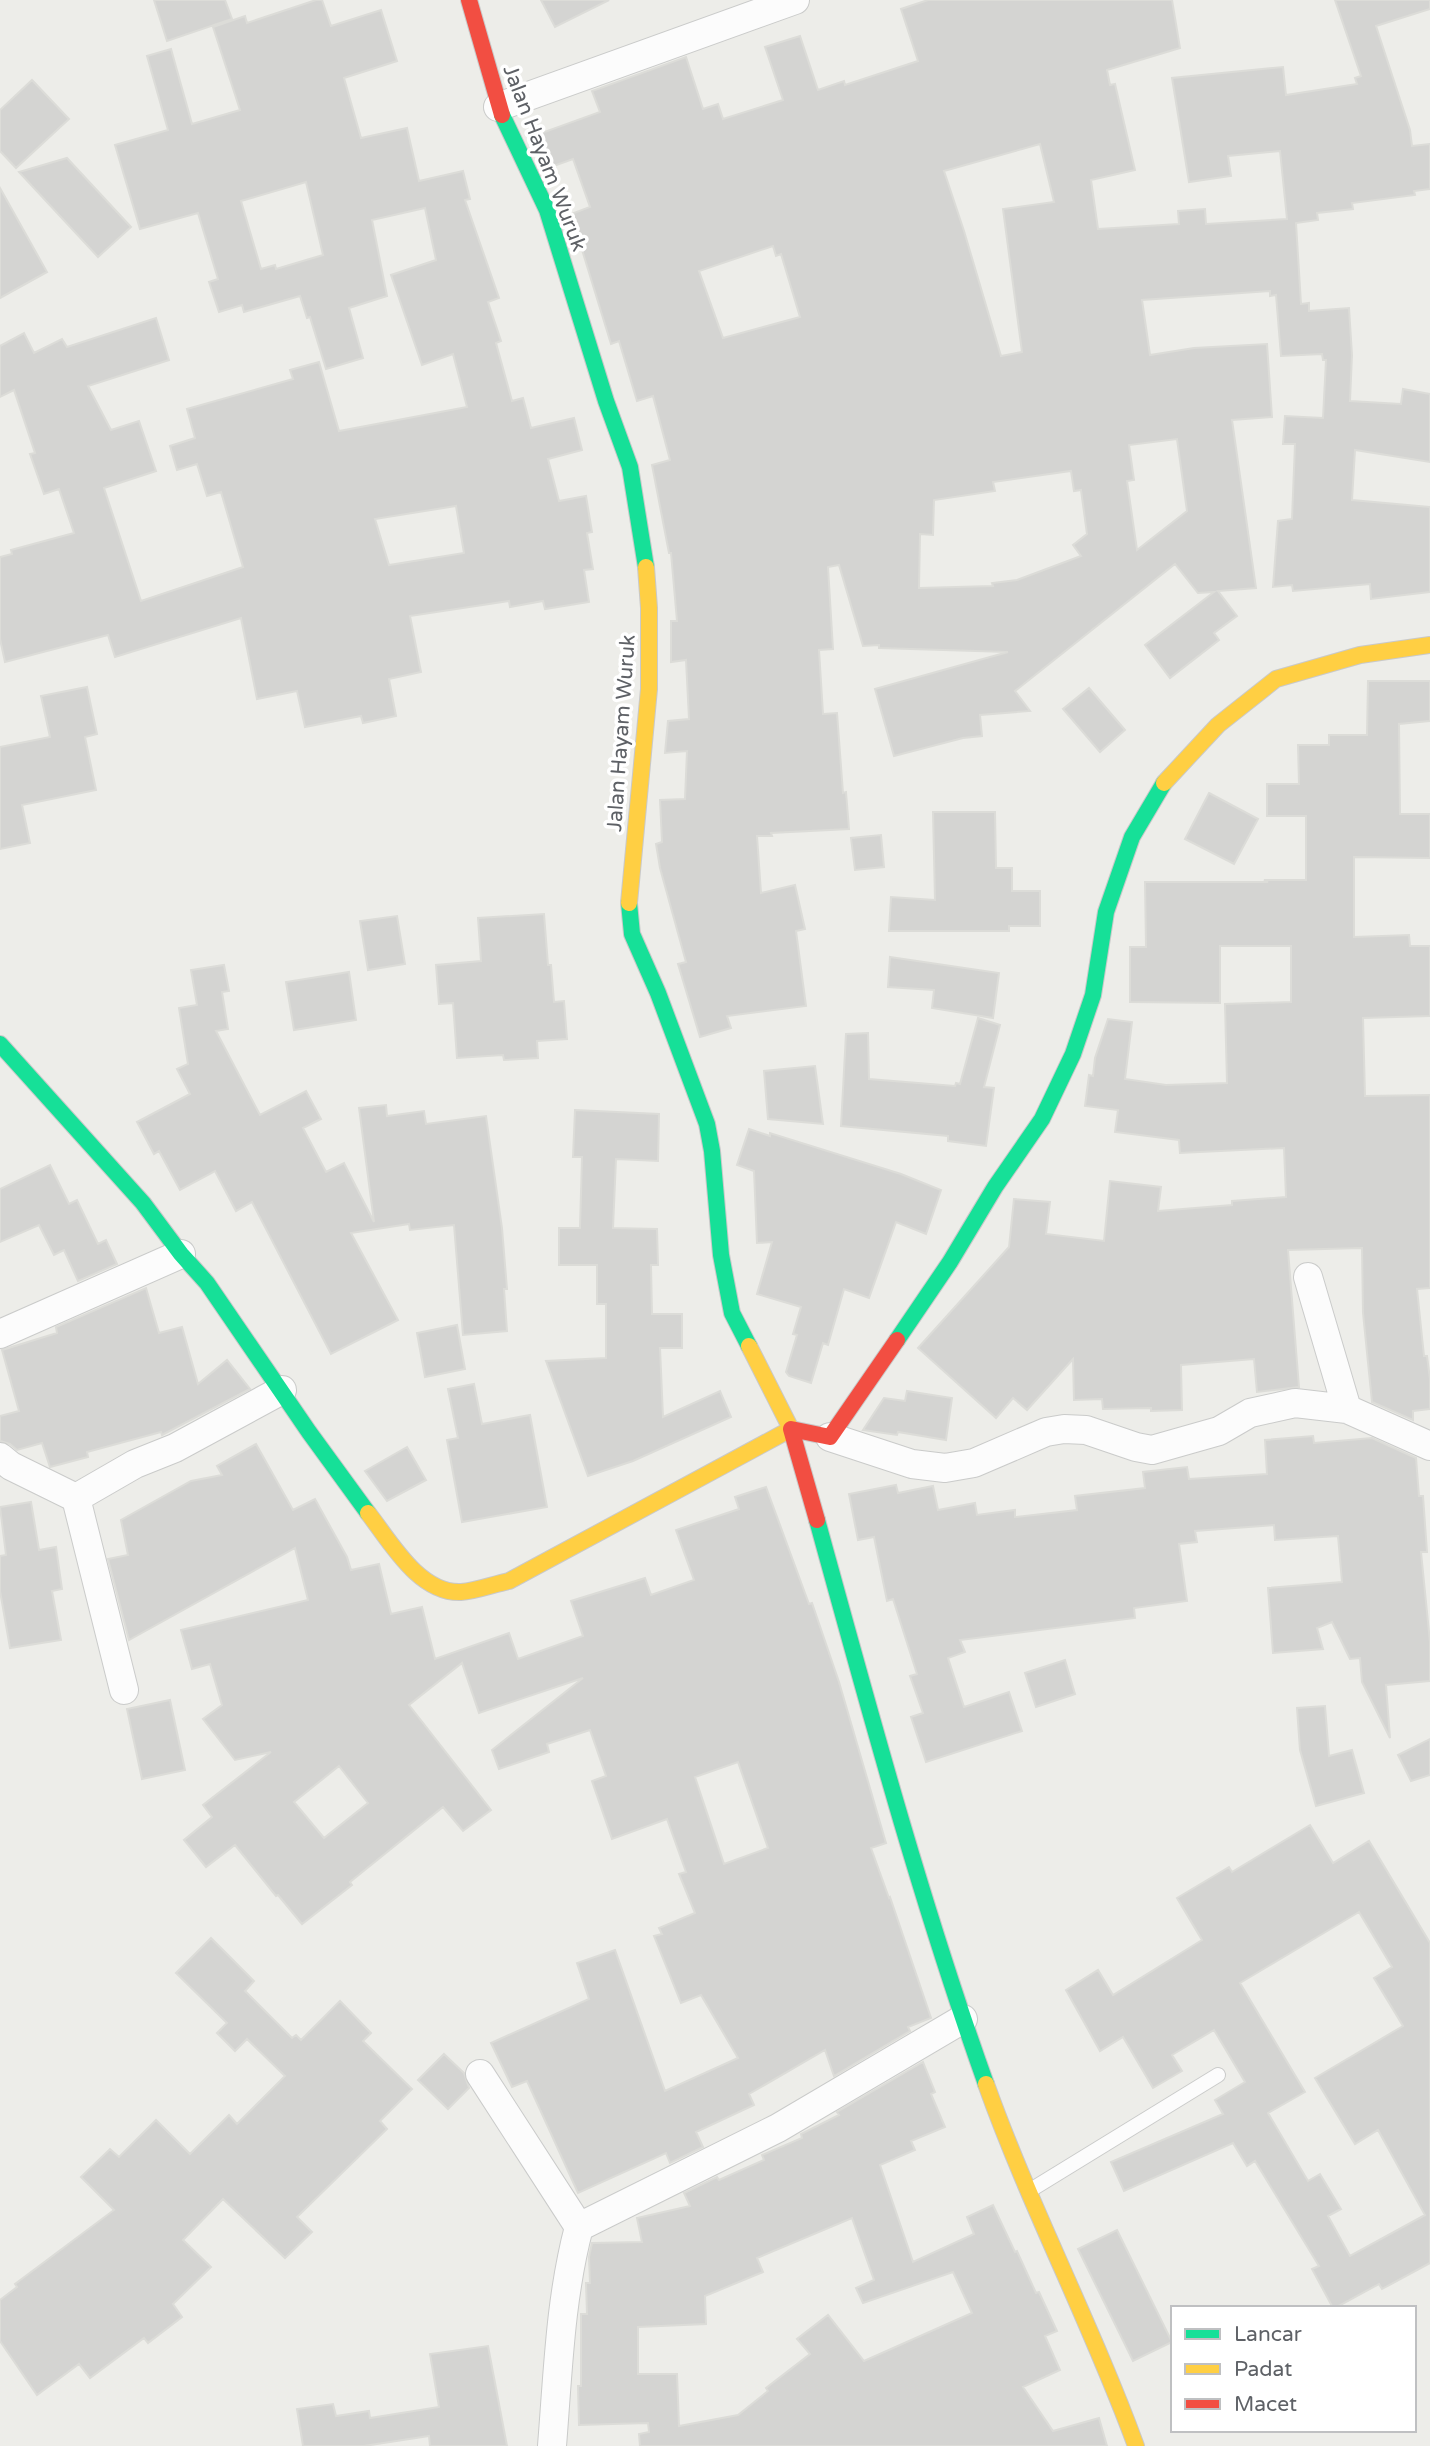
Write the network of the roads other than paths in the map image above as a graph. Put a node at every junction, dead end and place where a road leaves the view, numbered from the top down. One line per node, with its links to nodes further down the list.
1 (469, 0): 3 (street, Jalan Hayam Wuruk)
2 (790, 1): 3 (street)
3 (498, 107): 11 (street, Jalan Hayam Wuruk)
4 (1430, 645): 12 (street)
5 (0, 1044): 6 (street)
6 (181, 1254): 8 (street); 9 (street)
7 (1308, 1277): 10 (street)
8 (0, 1334)
9 (282, 1390): 11 (street); 15 (street)
10 (1346, 1409): 12 (street); 13 (street)
11 (791, 1429): 12 (street); 17 (street, Jalan Hayam Wuruk)
12 (831, 1437)
13 (1430, 1446)
14 (0, 1457): 15 (street)
15 (76, 1497): 16 (street)
16 (124, 1690)
17 (963, 2020): 20 (street, Jalan Hayam Wuruk); 21 (street)
18 (480, 2074): 21 (street)
19 (1217, 2075): 20 (lane)
20 (1028, 2192): 23 (street, Jalan Hayam Wuruk)
21 (579, 2227): 22 (street)
22 (552, 2446)
23 (1136, 2446)

